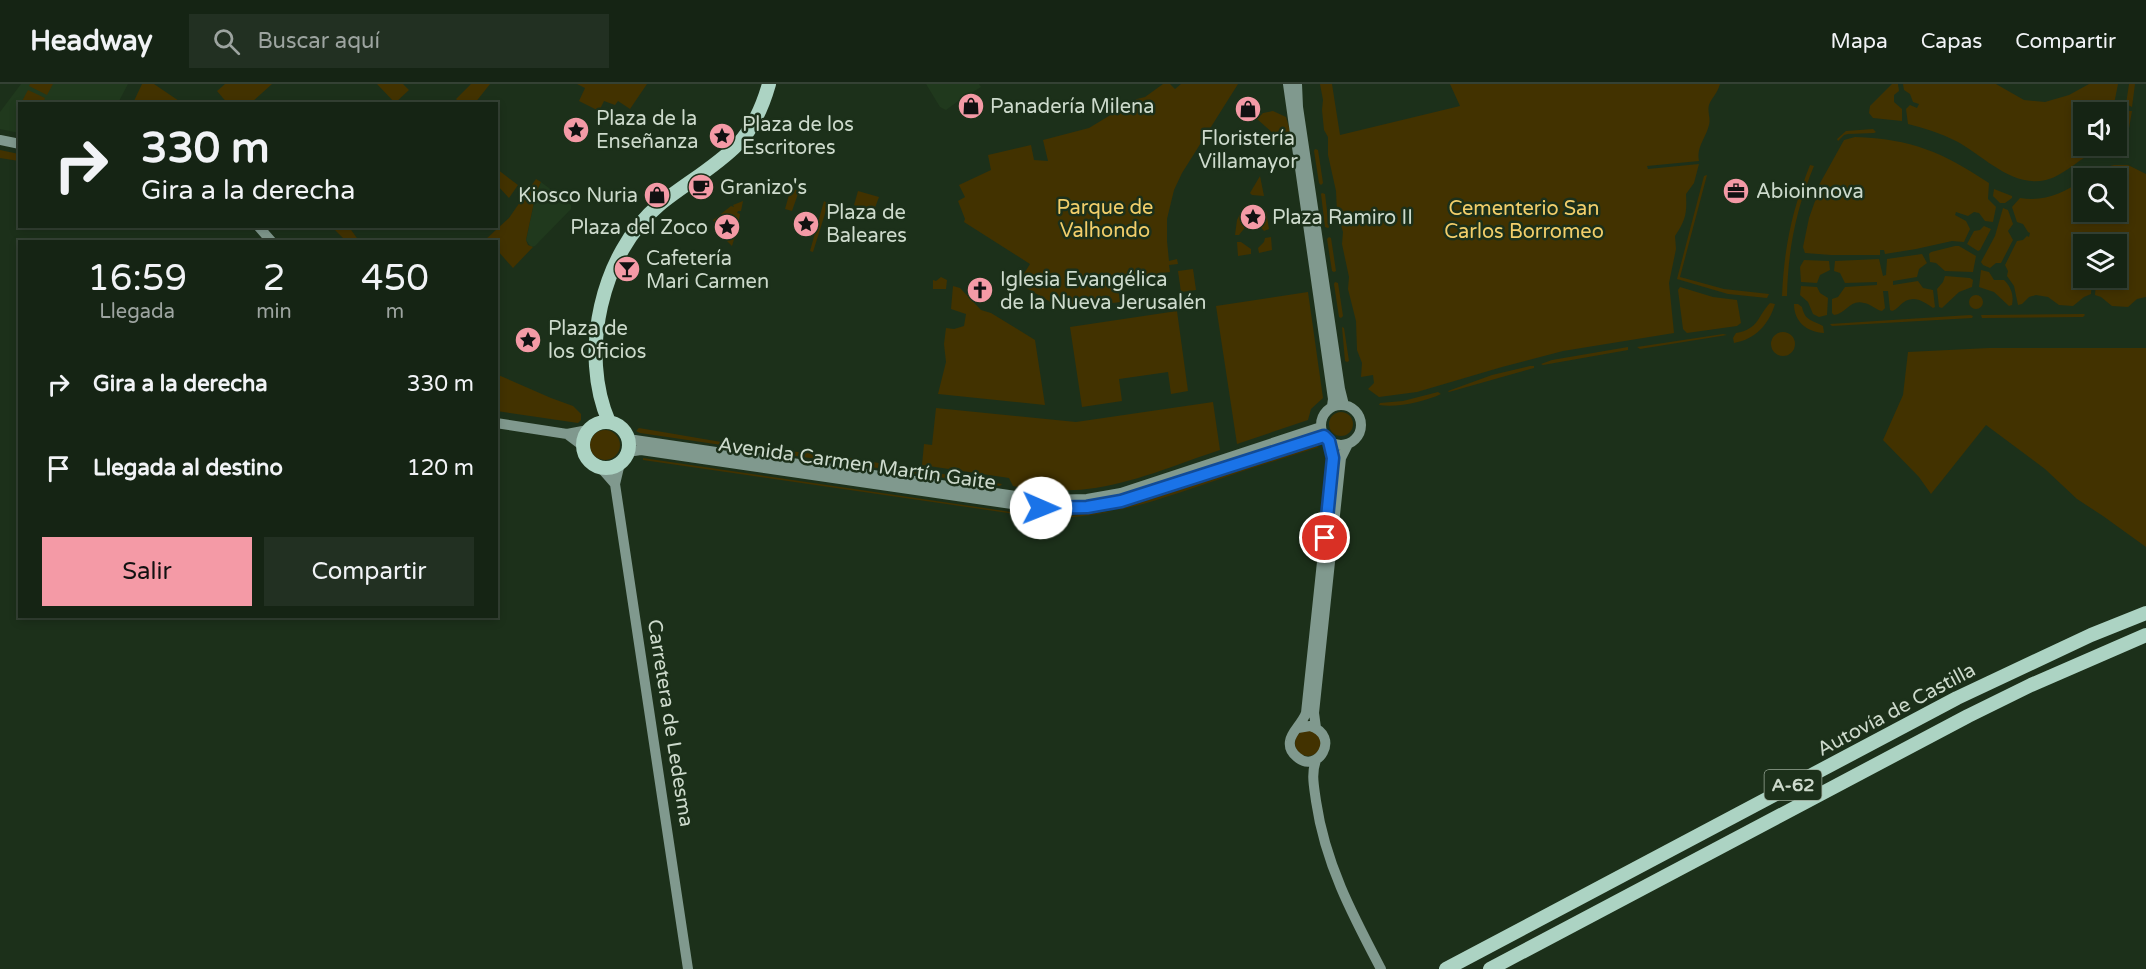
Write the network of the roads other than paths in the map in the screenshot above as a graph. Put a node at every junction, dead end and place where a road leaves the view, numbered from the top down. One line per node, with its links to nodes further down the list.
1 (769, 84): 8 (highway)
2 (1288, 84): 10 (main road)
3 (1297, 84): 9 (main road)
4 (0, 140): 5 (main road)
5 (18, 144)
6 (260, 228): 7 (main road)
7 (270, 240)
8 (602, 405): 11 (highway); 13 (highway)
9 (1344, 405): 10 (main road); 16 (main road)
10 (1332, 406): 15 (main road)
11 (609, 422): 13 (highway); 18 (highway)
12 (498, 423): 14 (main road)
13 (591, 428): 14 (main road); 17 (highway)
14 (567, 434): 17 (main road)
15 (1325, 435): 16 (main road); 18 (main road, Avenida Carmen Martín Gaite); 23 (main road)
16 (1348, 444): 24 (main road)
17 (583, 446): 19 (highway)
18 (625, 452): 19 (highway); 20 (main road, Carretera de Ledesma)
19 (601, 468): 20 (main road)
20 (615, 484): 27 (main road, Carretera de Ledesma)
21 (2146, 613): 30 (highway, Autovía de Castilla / A-62)
22 (2146, 634): 31 (highway, Autovía de Castilla / A-62)
23 (1298, 728): 24 (main road); 25 (main road)
24 (1316, 728): 26 (main road)
25 (1300, 760): 26 (main road); 28 (main road)
26 (1316, 760): 29 (main road)
27 (688, 969)
28 (1373, 969)
29 (1381, 969)
30 (1446, 969)
31 (1490, 969)

